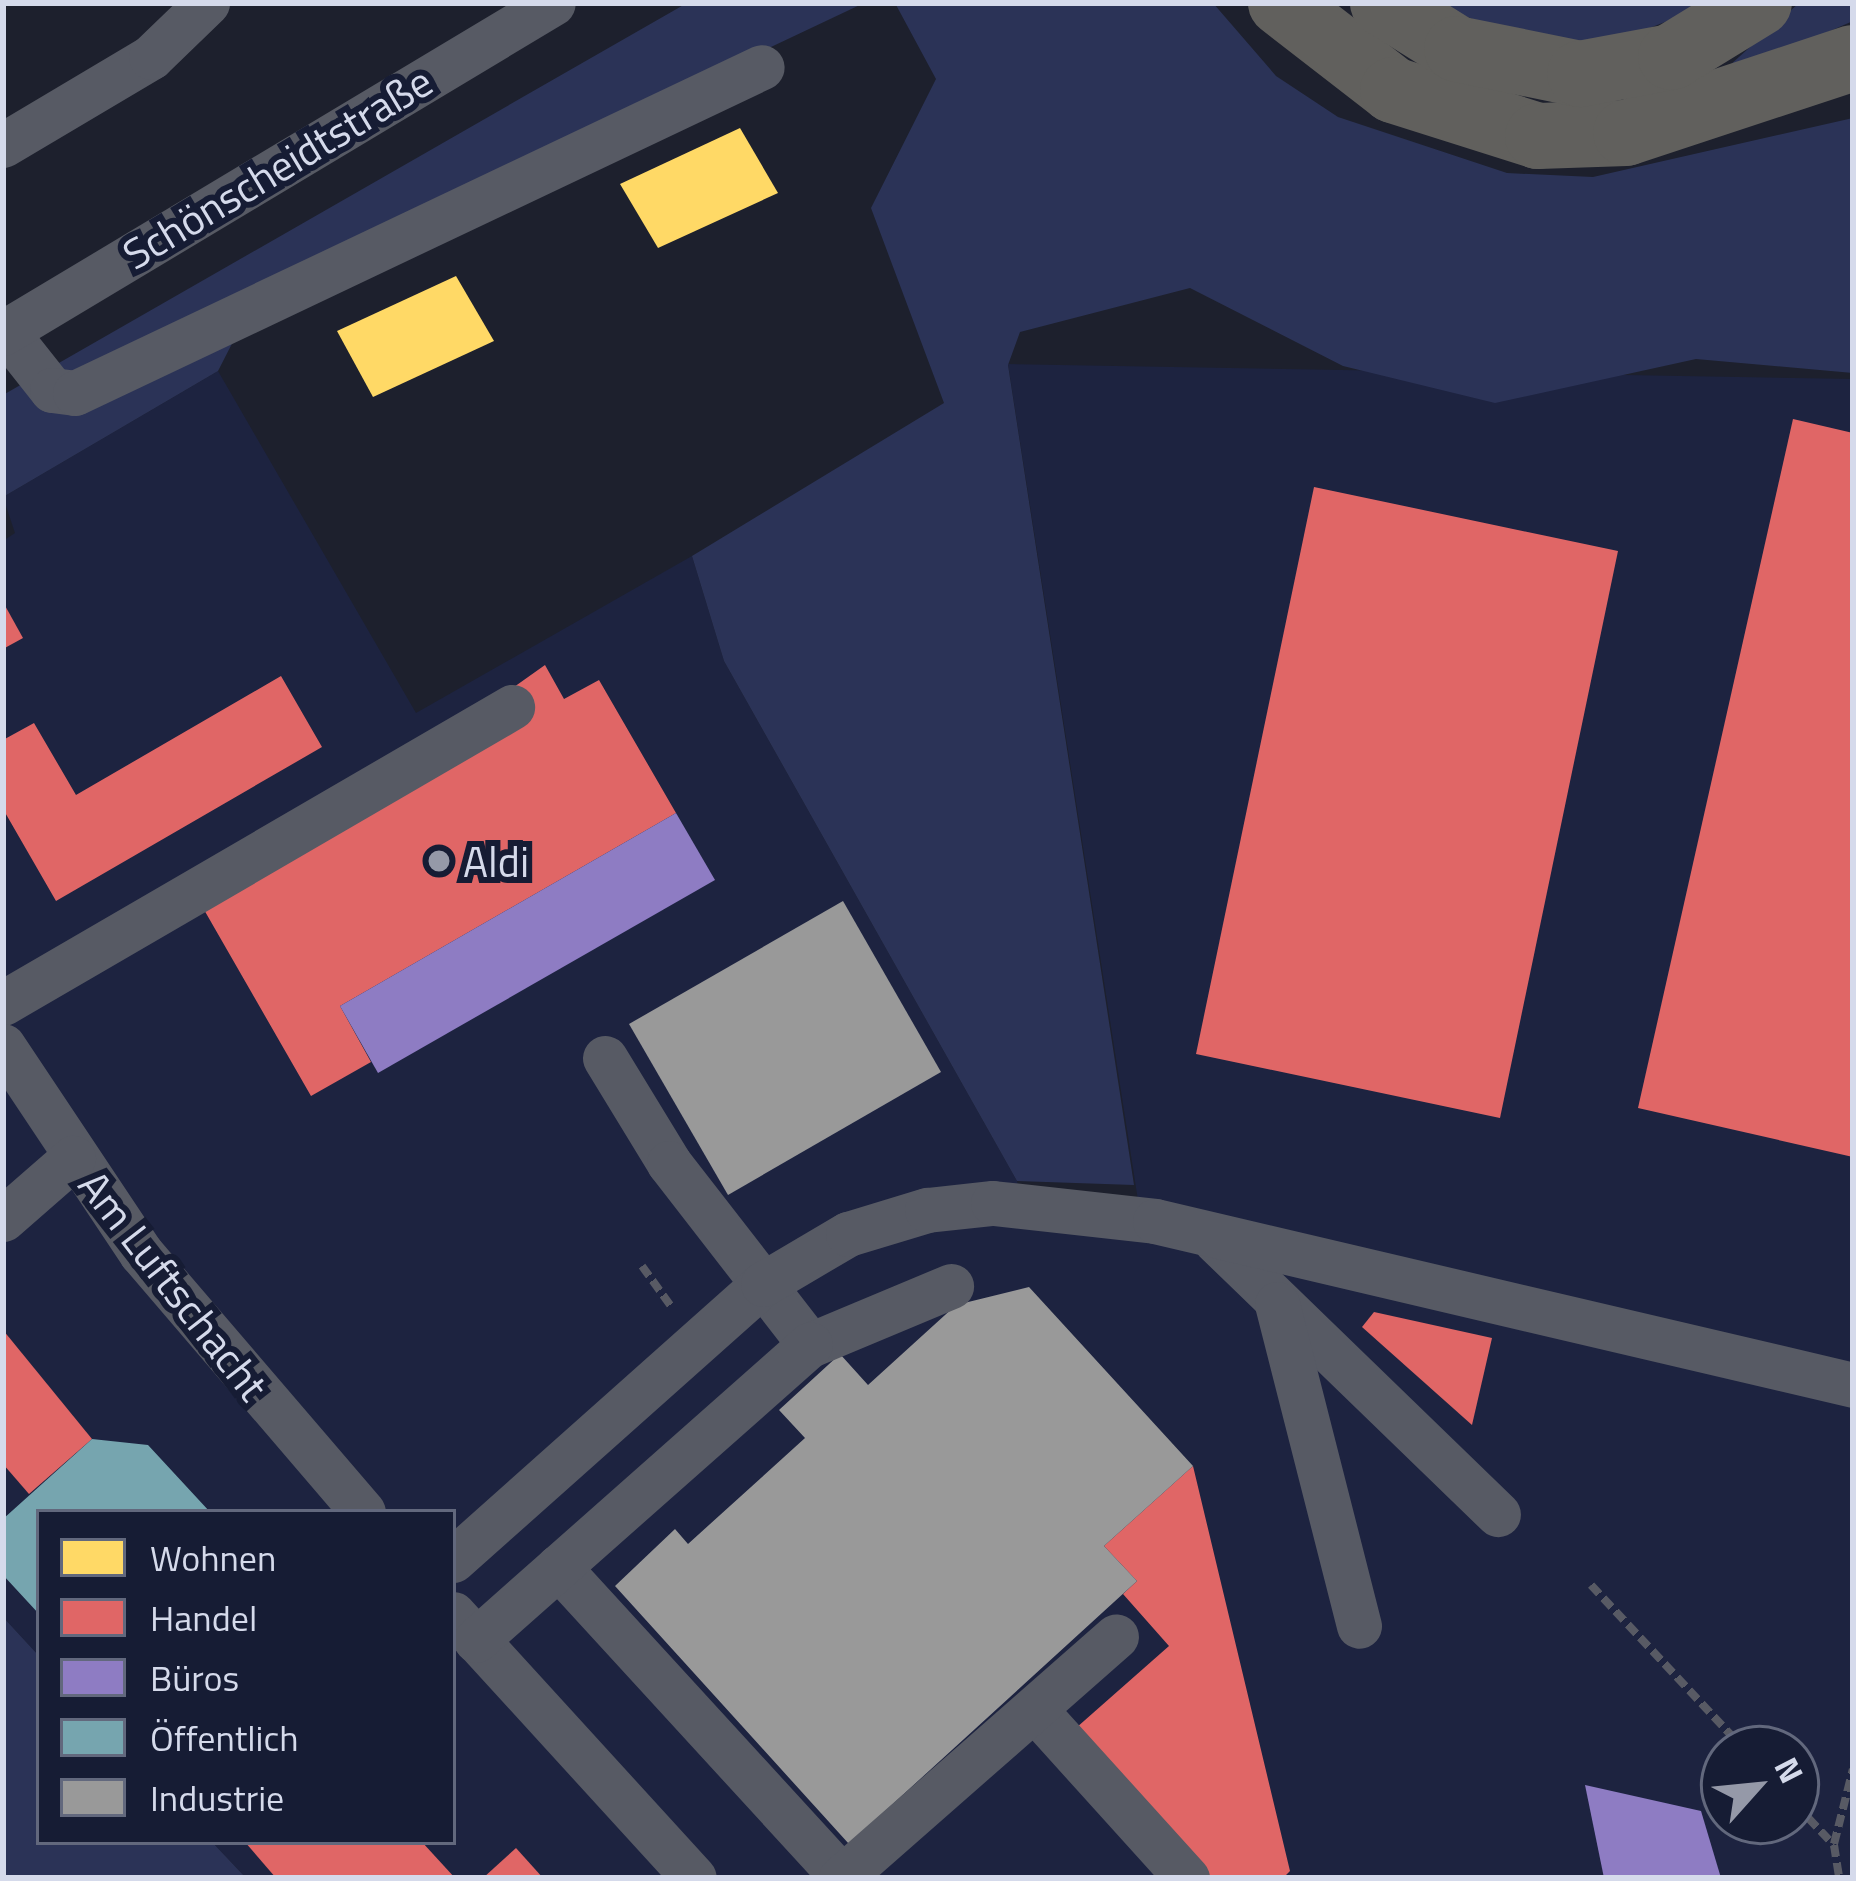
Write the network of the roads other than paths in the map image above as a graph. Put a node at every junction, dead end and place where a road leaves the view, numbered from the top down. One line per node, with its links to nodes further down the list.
1 (207, 3): 8 (street)
2 (553, 3): 9 (street, Schönscheidtstraße)
3 (1281, 3): 6 (highway)
4 (1383, 3): 5 (highway)
5 (1759, 3)
6 (1853, 58)
7 (762, 67): 9 (street)
8 (3, 145)
9 (4, 333)
10 (512, 706): 11 (street)
11 (3, 1003)
12 (3, 1046): 14 (street, Am Luftschacht)
13 (605, 1058): 17 (street)
14 (73, 1158): 15 (street); 22 (street, Am Luftschacht)
15 (3, 1219)
16 (1215, 1240): 17 (street); 19 (street); 21 (street)
17 (763, 1284): 20 (street); 24 (street)
18 (951, 1286): 20 (street)
19 (1276, 1301): 23 (street); 26 (street)
20 (810, 1345): 25 (street)
21 (1853, 1385)
22 (361, 1509)
23 (1498, 1514)
24 (456, 1558)
25 (558, 1567): 27 (street); 31 (street)
26 (1359, 1626)
27 (465, 1627): 30 (street)
28 (1117, 1636): 29 (street)
29 (1035, 1710): 31 (street); 32 (street)
30 (694, 1878)
31 (842, 1878)
32 (1187, 1878)

